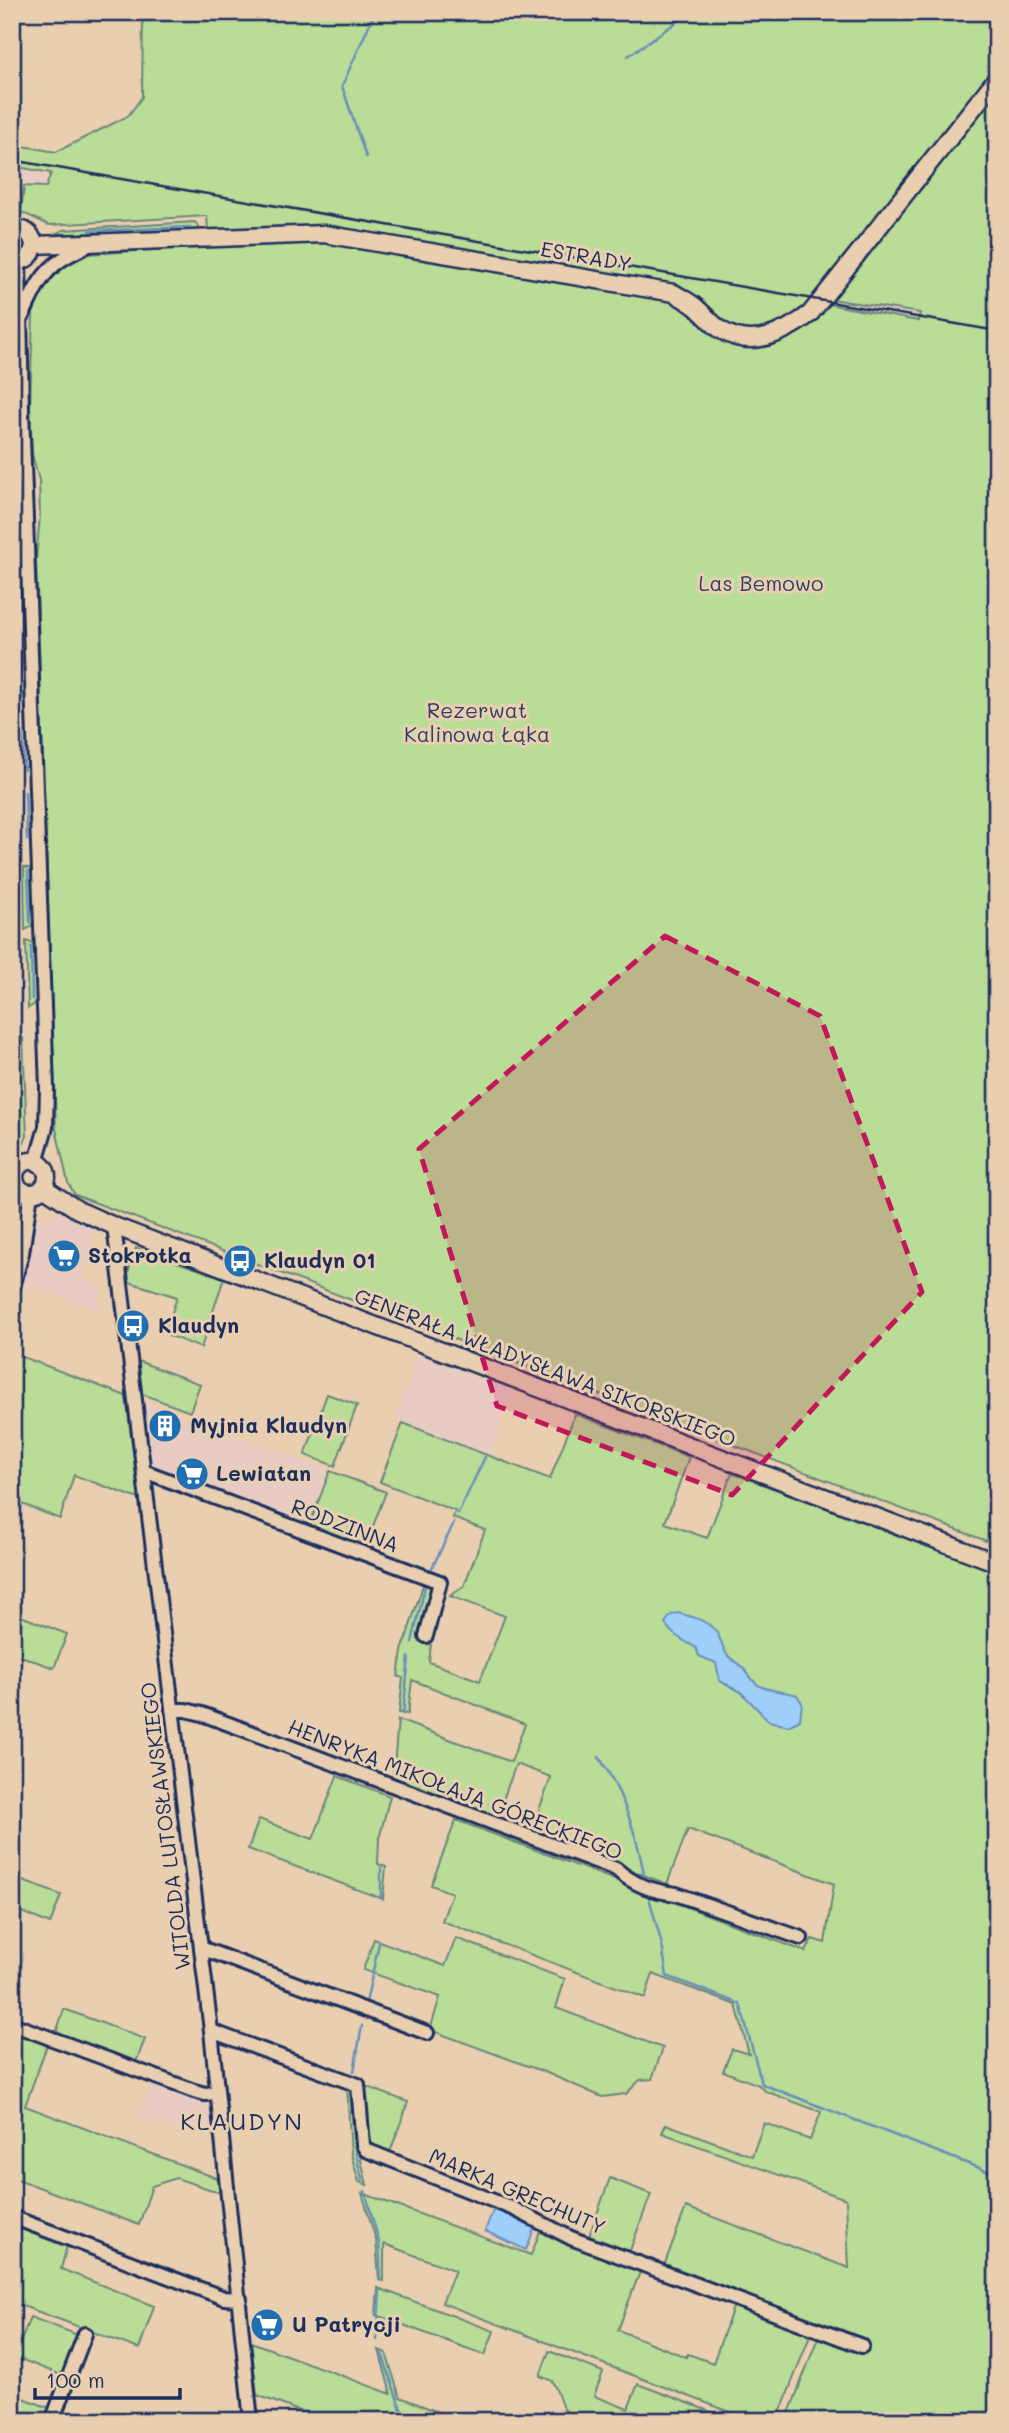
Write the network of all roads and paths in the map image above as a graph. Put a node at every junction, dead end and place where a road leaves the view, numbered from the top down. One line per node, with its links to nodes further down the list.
1 (997, 78): 3 (main road, ESTRADY)
2 (12, 230): 4 (main road)
3 (94, 242): 4 (main road, ESTRADY); 6 (street)
4 (34, 245): 5 (main road)
5 (16, 261): 6 (street)
6 (21, 320): 7 (street)
7 (17, 412): 8 (street)
8 (36, 1162): 9 (main road); 10 (main road)
9 (14, 1181): 10 (main road)
10 (37, 1190): 11 (main road, GENERAŁA WŁADYSŁAWA SIKORSKIEGO); 12 (street)
11 (114, 1226): 13 (street, WITOLDA LUTOSŁAWSKIEGO); 14 (main road, GENERAŁA WŁADYSŁAWA SIKORSKIEGO)
12 (12, 1290)
13 (144, 1474): 15 (street, RODZINNA); 16 (street, WITOLDA LUTOSŁAWSKIEGO)
14 (997, 1563)
15 (426, 1636)
16 (172, 1710): 17 (street, HENRYKA MIKOŁAJA GÓRECKIEGO); 18 (street, WITOLDA LUTOSŁAWSKIEGO)
17 (802, 1938)
18 (201, 1948): 20 (street, WITOLDA LUTOSŁAWSKIEGO); 21 (street)
19 (12, 2024): 22 (street)
20 (211, 2031): 22 (street, WITOLDA LUTOSŁAWSKIEGO); 26 (street, MARKA GRECHUTY)
21 (428, 2033)
22 (217, 2093): 24 (street, WITOLDA LUTOSŁAWSKIEGO)
23 (12, 2217): 24 (street)
24 (240, 2299): 28 (street, WITOLDA LUTOSŁAWSKIEGO)
25 (85, 2334): 27 (street)
26 (862, 2346)
27 (52, 2421)
28 (251, 2421)

